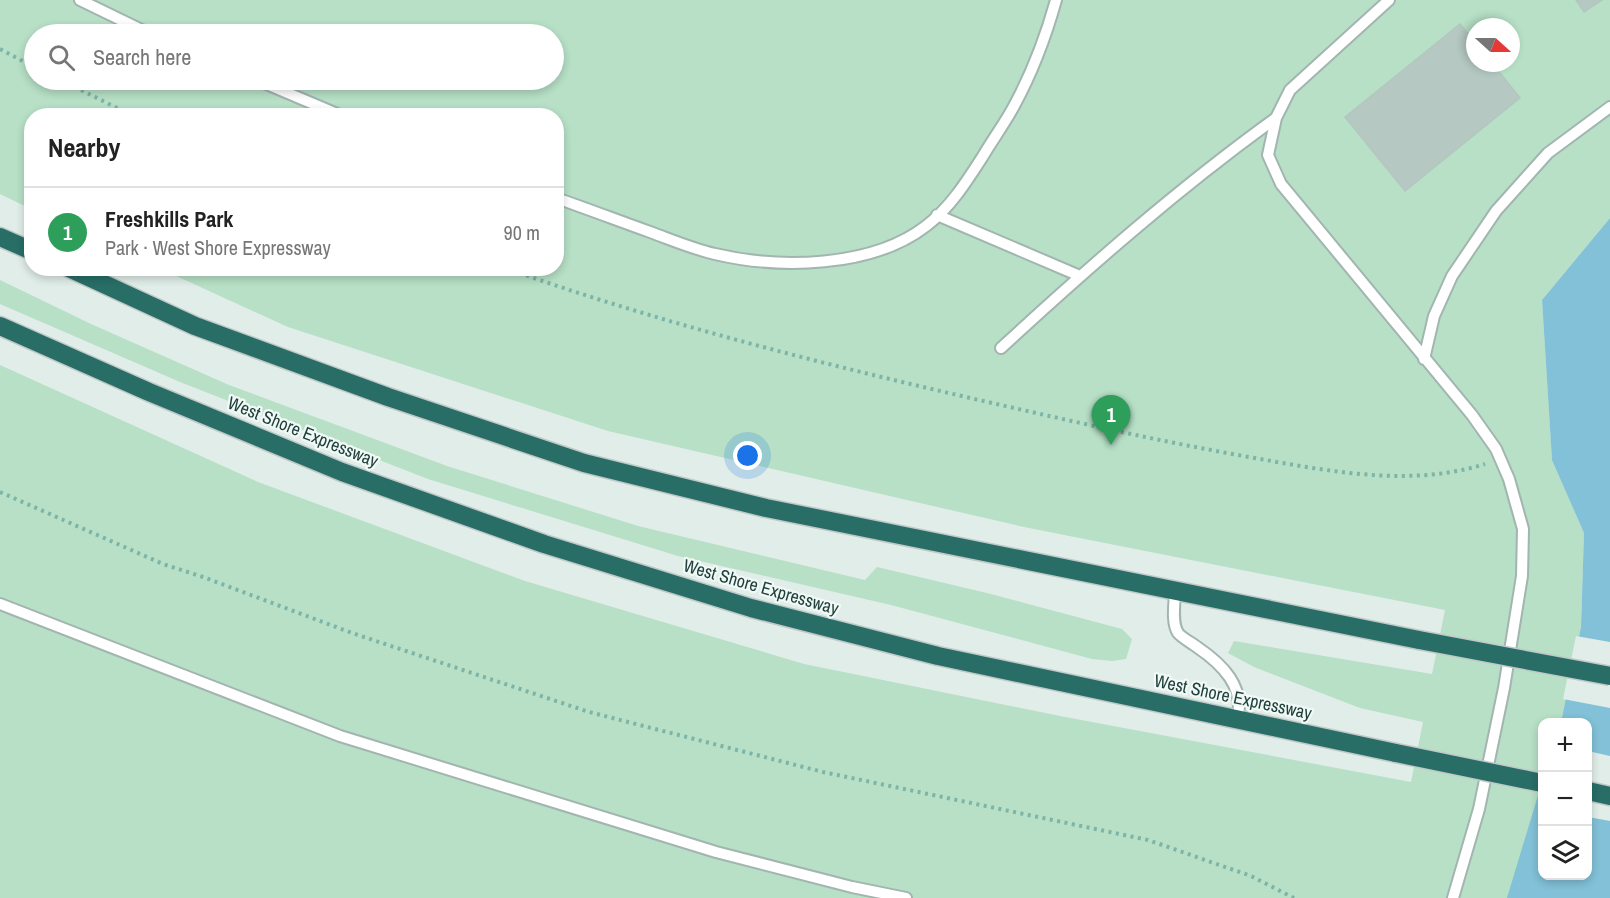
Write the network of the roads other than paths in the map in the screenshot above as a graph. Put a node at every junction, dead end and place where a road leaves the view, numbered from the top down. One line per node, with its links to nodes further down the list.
1 (80, 0): 4 (lane)
2 (1056, 0): 10 (lane)
3 (1389, 0): 8 (lane)
4 (129, 24)
5 (281, 90): 7 (lane)
6 (1610, 107): 17 (lane)
7 (323, 108)
8 (1276, 118): 14 (lane); 17 (lane)
9 (564, 201): 10 (lane)
10 (937, 215): 14 (lane)
11 (0, 237): 12 (highway)
12 (24, 248)
13 (86, 276): 18 (highway)
14 (1080, 276): 16 (lane)
15 (0, 326): 21 (highway, West Shore Expressway)
16 (1001, 348)
17 (1425, 358): 25 (lane)
18 (1175, 590): 20 (highway, bridge); 21 (lane)
19 (0, 604): 26 (lane)
20 (1610, 676)
21 (1237, 720): 22 (highway, West Shore Expressway, bridge)
22 (1538, 782)
23 (1592, 792): 24 (highway)
24 (1610, 796)
25 (1454, 895): 27 (lane)
26 (906, 898)
27 (1445, 898)

